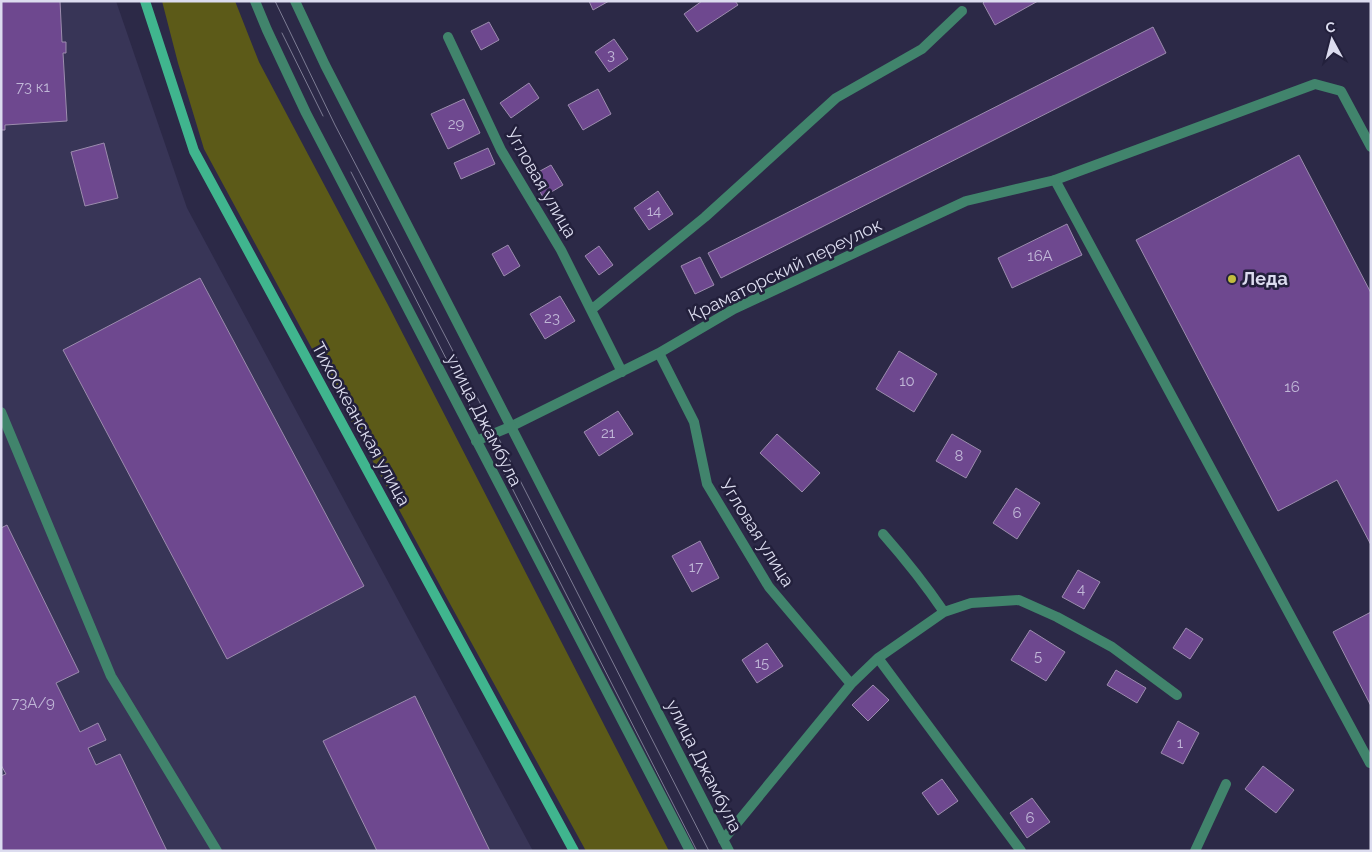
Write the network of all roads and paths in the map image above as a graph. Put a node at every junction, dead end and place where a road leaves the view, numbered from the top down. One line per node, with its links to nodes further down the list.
1 (145, 1): 23 (main road, Тихоокеанская улица)
2 (255, 1): 13 (street, улица Джамбула)
3 (295, 1): 12 (street, улица Джамбула)
4 (962, 11): 8 (street)
5 (448, 37): 8 (street, Угловая улица)
6 (1371, 148): 7 (street, Краматорский переулок)
7 (1055, 180): 9 (street, Краматорский переулок); 19 (street)
8 (591, 310): 10 (street, Угловая улица)
9 (659, 352): 10 (street, Краматорский переулок); 17 (street, Угловая улица)
10 (622, 372): 12 (street, Краматорский переулок)
11 (1, 412): 22 (street)
12 (512, 426): 13 (street, Краматорский переулок); 21 (street, улица Джамбула)
13 (476, 441): 24 (street, улица Джамбула)
14 (883, 534): 15 (street)
15 (944, 612): 16 (street); 18 (street)
16 (878, 658): 17 (street); 26 (street)
17 (851, 684): 21 (street)
18 (1177, 694)
19 (1370, 763)
20 (1226, 784): 27 (street)
21 (723, 840): 25 (street, улица Джамбула)
22 (217, 851)
23 (574, 851)
24 (690, 851)
25 (729, 851)
26 (1021, 851)
27 (1195, 851)

